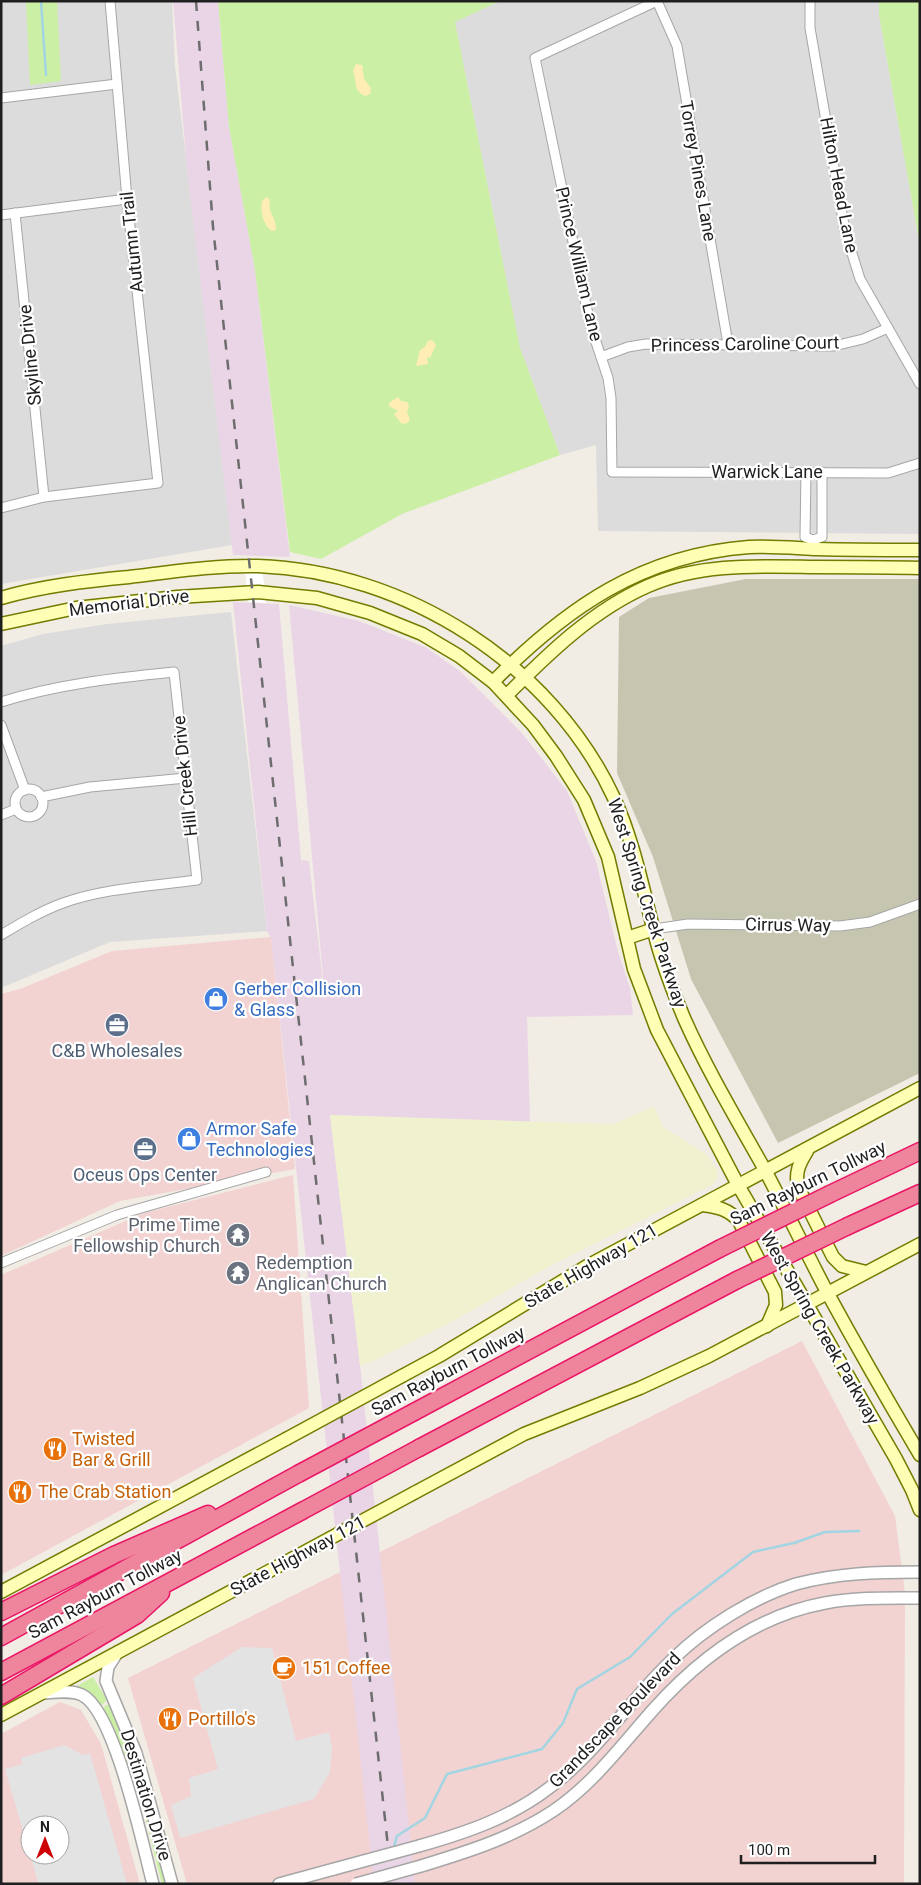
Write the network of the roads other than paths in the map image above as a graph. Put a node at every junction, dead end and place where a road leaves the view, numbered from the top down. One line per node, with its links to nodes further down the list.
1 (110, 1): 4 (street, Autumn Trail)
2 (657, 1): 10 (street, Torrey Pines Lane); 11 (street, Prince William Lane)
3 (810, 1): 9 (street, Hilton Head Lane)
4 (117, 84): 5 (street); 6 (street, Autumn Trail)
5 (1, 98)
6 (127, 199): 7 (street); 17 (street, Autumn Trail)
7 (15, 212): 8 (street); 17 (street, Skyline Drive)
8 (1, 214)
9 (888, 328): 10 (street, Princess Caroline Court); 12 (street, Hilton Head Lane)
10 (728, 344): 11 (street, Princess Caroline Court)
11 (601, 357): 14 (street, Prince William Lane)
12 (920, 384)
13 (920, 463): 16 (street, Warwick Lane)
14 (612, 472): 15 (street, Warwick Lane)
15 (806, 472): 16 (street, Warwick Lane); 19 (street)
16 (822, 472): 19 (street)
17 (44, 497): 18 (street)
18 (1, 508)
19 (813, 544): 20 (main road); 21 (main road)
20 (792, 548): 23 (main road); 24 (main road)
21 (920, 550)
22 (256, 566): 28 (main road, Memorial Drive); 30 (main road, West Spring Creek Parkway)
23 (792, 566): 25 (main road); 26 (main road)
24 (656, 567): 26 (main road); 30 (main road)
25 (920, 568)
26 (661, 581): 31 (main road)
27 (258, 592): 29 (main road, Memorial Drive); 32 (main road, West Spring Creek Parkway)
28 (1, 598)
29 (1, 624)
30 (510, 665): 31 (main road, West Spring Creek Parkway); 32 (main road)
31 (525, 677): 33 (main road); 42 (main road, West Spring Creek Parkway)
32 (493, 682): 33 (main road, West Spring Creek Parkway)
33 (507, 695): 44 (main road, West Spring Creek Parkway)
34 (1, 702): 36 (street, Hill Creek Drive)
35 (1, 725): 37 (street)
36 (186, 778): 38 (street); 43 (street, Hill Creek Drive)
37 (25, 790): 38 (street); 39 (street)
38 (41, 796): 39 (street)
39 (16, 808): 40 (street)
40 (1, 815)
41 (920, 904): 42 (street, Cirrus Way)
42 (654, 930): 44 (main road); 48 (main road, West Spring Creek Parkway)
43 (1, 935)
44 (627, 938): 50 (main road, West Spring Creek Parkway)
45 (920, 1088): 46 (main road, State Highway 121)
46 (809, 1149): 48 (main road, State Highway 121); 55 (main road)
47 (920, 1151): 60 (highway, Sam Rayburn Tollway, bridge)
48 (765, 1171): 50 (main road, State Highway 121); 56 (main road, West Spring Creek Parkway)
49 (266, 1172): 54 (street)
50 (738, 1185): 52 (main road, State Highway 121); 57 (main road, West Spring Creek Parkway)
51 (920, 1193): 63 (highway, Sam Rayburn Tollway, bridge)
52 (702, 1205): 58 (main road); 64 (main road, State Highway 121, bridge)
53 (920, 1244): 55 (main road, State Highway 121)
54 (1, 1263)
55 (866, 1272): 56 (main road, State Highway 121)
56 (828, 1293): 57 (main road, State Highway 121); 59 (main road, West Spring Creek Parkway)
57 (806, 1305): 58 (main road, State Highway 121); 61 (main road, West Spring Creek Parkway)
58 (767, 1326): 68 (main road, State Highway 121, bridge)
59 (920, 1455)
60 (253, 1499): 66 (highway); 67 (highway, Sam Rayburn Tollway)
61 (920, 1510)
62 (920, 1572): 69 (street, Grandscape Boulevard)
63 (176, 1578): 70 (highway, Sam Rayburn Tollway); 73 (highway)
64 (1, 1592)
65 (920, 1598): 71 (street, Grandscape Boulevard)
66 (1, 1612)
67 (1, 1636)
68 (117, 1653): 72 (main road, State Highway 121); 76 (street, Destination Drive)
69 (668, 1664): 71 (street); 77 (street, Grandscape Boulevard, bridge)
70 (1, 1672)
71 (681, 1679): 78 (street, Grandscape Boulevard, bridge)
72 (44, 1693): 74 (main road, State Highway 121); 75 (street, Destination Drive)
73 (1, 1696)
74 (1, 1715)
75 (153, 1884)
76 (172, 1884)
77 (278, 1884)
78 (356, 1884)

